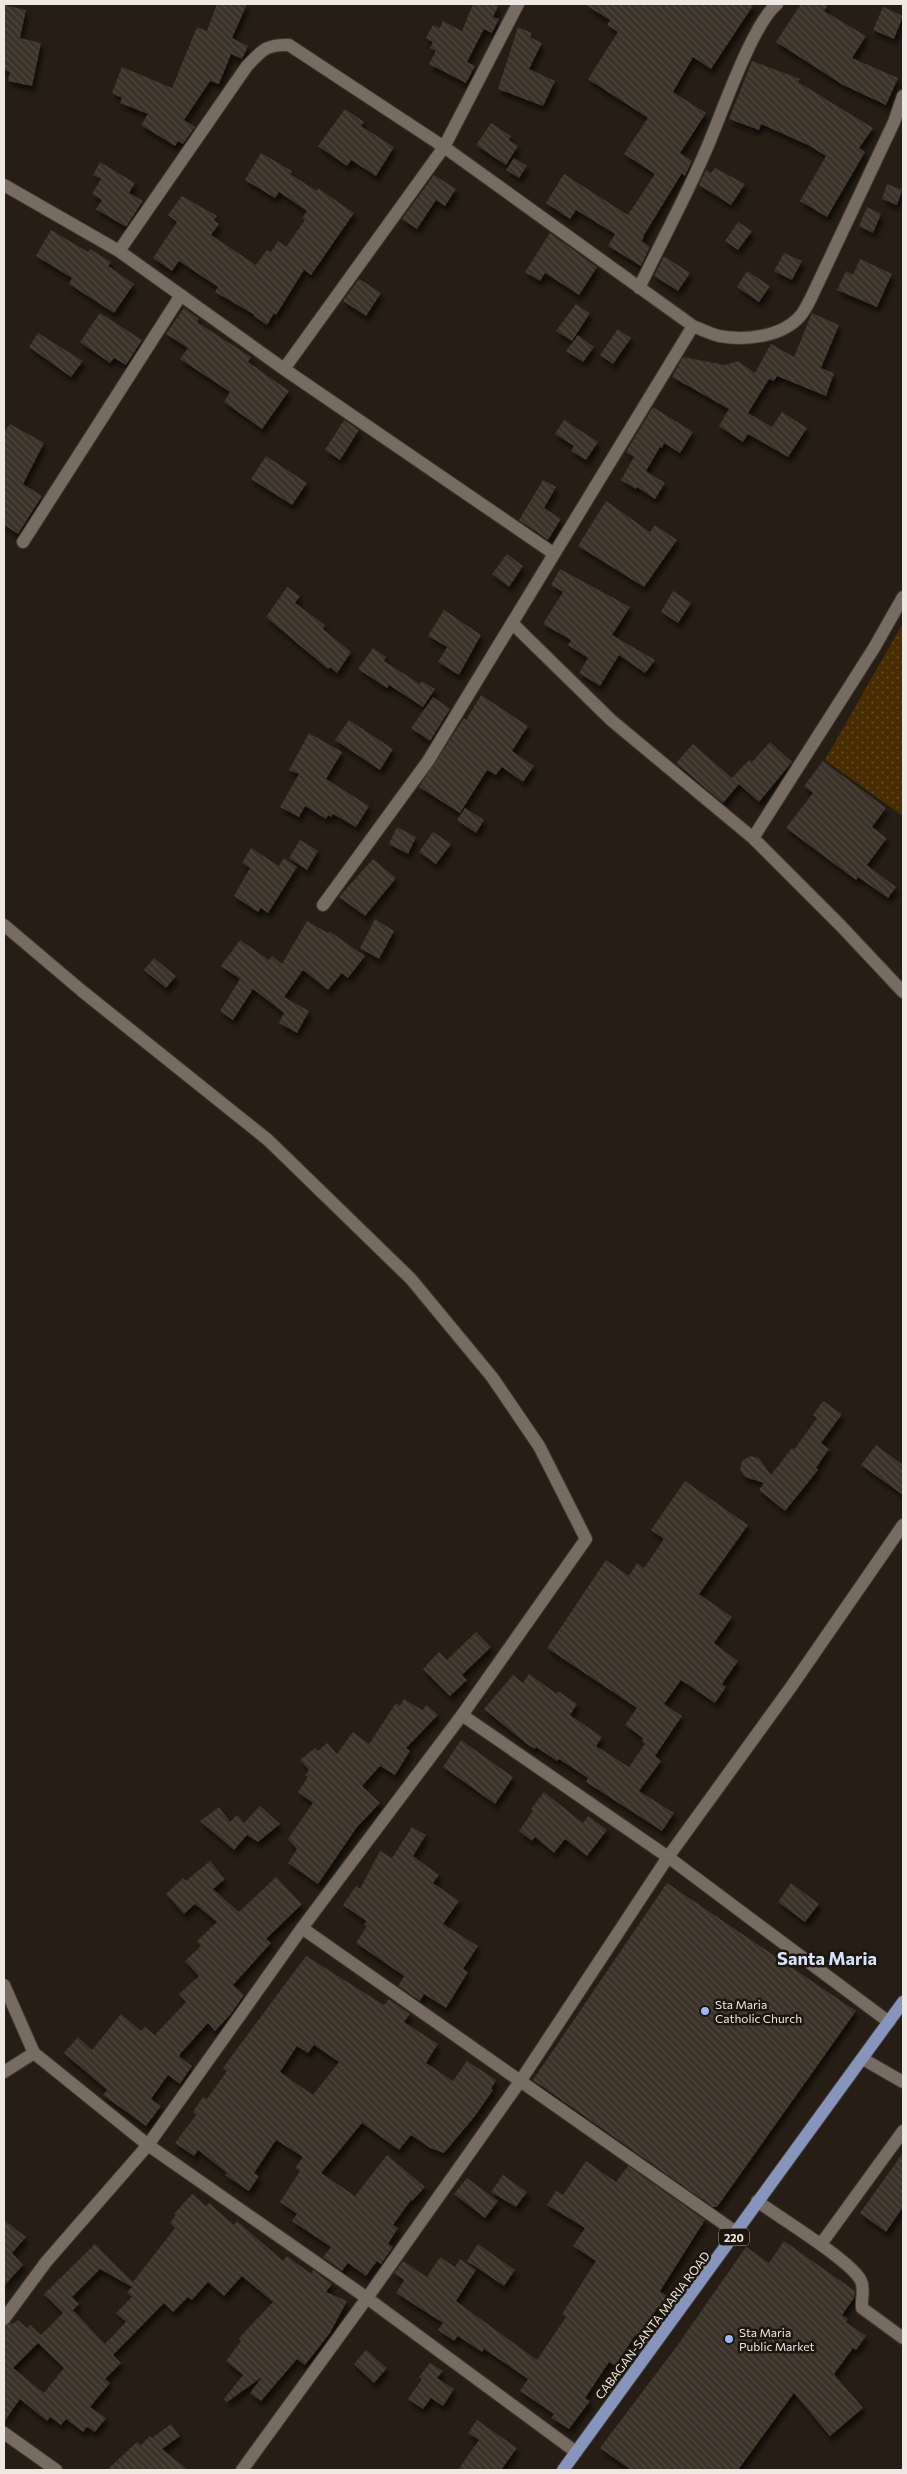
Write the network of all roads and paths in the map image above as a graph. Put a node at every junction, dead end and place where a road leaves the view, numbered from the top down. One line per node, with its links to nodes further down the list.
1 (518, 4): 4 (street)
2 (777, 4): 7 (street)
3 (903, 96): 9 (street)
4 (444, 147): 6 (street); 7 (street); 10 (street)
5 (4, 185): 6 (street)
6 (118, 251): 8 (street)
7 (639, 288): 9 (street)
8 (181, 295): 10 (street); 11 (street)
9 (693, 326): 12 (street)
10 (284, 369): 12 (street)
11 (22, 542)
12 (553, 553): 14 (street)
13 (903, 597): 15 (street)
14 (512, 623): 15 (street); 16 (street)
15 (753, 838): 18 (street)
16 (323, 905)
17 (4, 925): 20 (street)
18 (903, 992)
19 (903, 1525): 21 (street)
20 (462, 1715): 21 (street); 22 (street)
21 (668, 1857): 25 (street); 29 (street)
22 (302, 1928): 29 (street); 32 (street)
23 (4, 1985): 26 (street)
24 (903, 2002): 25 (main road, CABAGAN-SANTA MARIA ROAD / 220)
25 (889, 2022): 27 (main road, CABAGAN-SANTA MARIA ROAD / 220)
26 (34, 2053): 28 (street); 32 (street)
27 (863, 2059): 30 (street); 33 (main road, CABAGAN-SANTA MARIA ROAD / 220)
28 (4, 2072)
29 (521, 2080): 34 (street); 36 (street)
30 (903, 2082)
31 (903, 2131): 35 (street)
32 (148, 2145): 36 (street); 37 (street)
33 (756, 2201): 34 (main road, CABAGAN-SANTA MARIA ROAD / 220); 35 (street)
34 (737, 2233): 40 (main road, CABAGAN-SANTA MARIA ROAD / 220)
35 (821, 2244): 38 (street)
36 (367, 2298): 40 (street); 42 (street)
37 (4, 2318)
38 (903, 2338)
39 (4, 2433): 41 (street)
40 (576, 2452): 43 (main road, CABAGAN-SANTA MARIA ROAD / 220)
41 (56, 2470)
42 (242, 2470)
43 (562, 2470)

